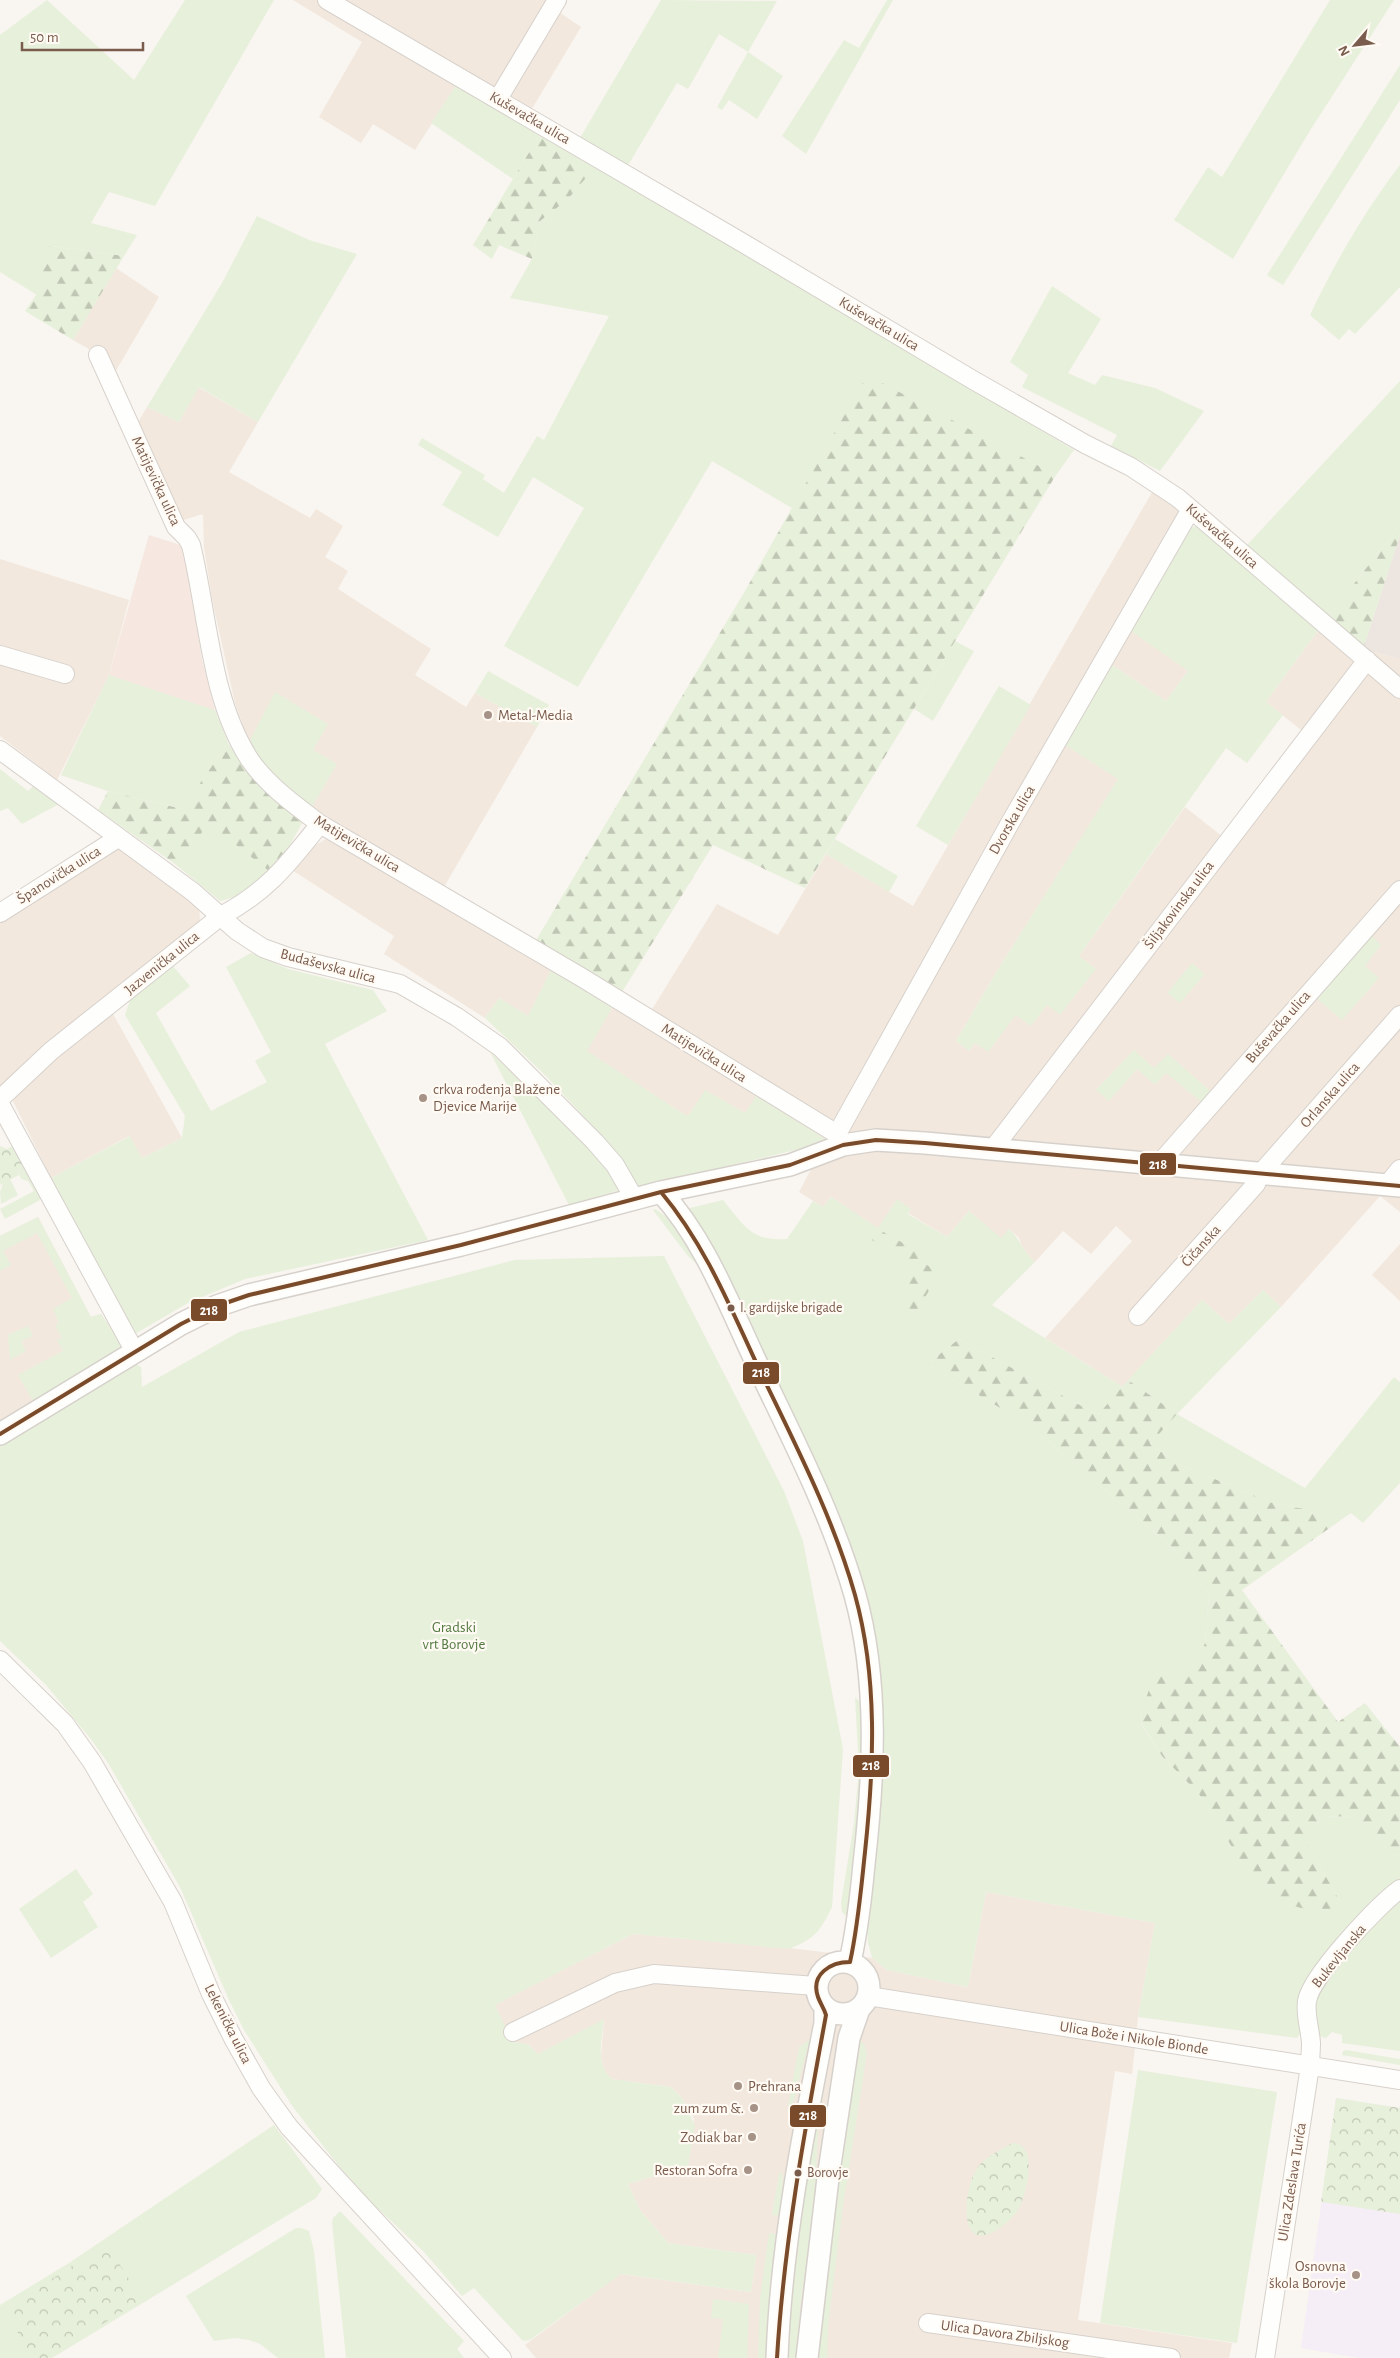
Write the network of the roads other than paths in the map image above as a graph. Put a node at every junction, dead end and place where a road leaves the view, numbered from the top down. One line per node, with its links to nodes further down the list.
1 (327, 0): 3 (street, Kuševačka ulica)
2 (556, 0): 3 (street)
3 (498, 99): 5 (street, Kuševačka ulica)
4 (98, 355): 11 (street, Matijevička ulica)
5 (1191, 509): 7 (street, Kuševačka ulica); 19 (street, Dvorska ulica)
6 (0, 655): 8 (street)
7 (1367, 660): 9 (street, Kuševačka ulica); 20 (street, Šiljakovinska ulica)
8 (65, 674)
9 (1400, 689)
10 (0, 750): 12 (street, Budaševska ulica)
11 (320, 824): 15 (street, Jazvenička ulica); 19 (street, Matijevička ulica)
12 (118, 838): 14 (street, Španovička ulica); 15 (street, Budaševska ulica)
13 (1400, 890): 21 (street, Buševačka ulica)
14 (0, 913)
15 (221, 916): 17 (street, Jazvenička ulica); 25 (street, Budaševska ulica)
16 (1400, 1015): 22 (street, Orlanska ulica)
17 (0, 1099)
18 (0, 1104): 27 (street)
19 (840, 1140): 20 (street); 24 (street)
20 (992, 1150): 21 (street)
21 (1158, 1165): 22 (street)
22 (1260, 1174): 23 (street); 26 (street, Čičanska)
23 (1396, 1180)
24 (661, 1192): 25 (street); 31 (street)
25 (634, 1198): 27 (street)
26 (1138, 1316)
27 (135, 1352): 28 (street)
28 (0, 1434)
29 (0, 1660): 39 (street, Lekenička ulica)
30 (1400, 1889): 36 (street, Bukevljanska)
31 (850, 1962): 32 (street); 33 (street)
32 (816, 1986): 34 (street); 35 (street)
33 (863, 2003): 34 (street); 36 (street, Ulica Bože i Nikole Bionde); 41 (street)
34 (825, 2008): 40 (street)
35 (513, 2032)
36 (1310, 2066): 37 (street, Ulica Bože i Nikole Bionde); 43 (street, Ulica Zdeslava Turića)
37 (1400, 2080)
38 (928, 2324): 42 (street, Ulica Davora Zbiljskog)
39 (502, 2358)
40 (777, 2358)
41 (807, 2358)
42 (1171, 2358)
43 (1266, 2358)

